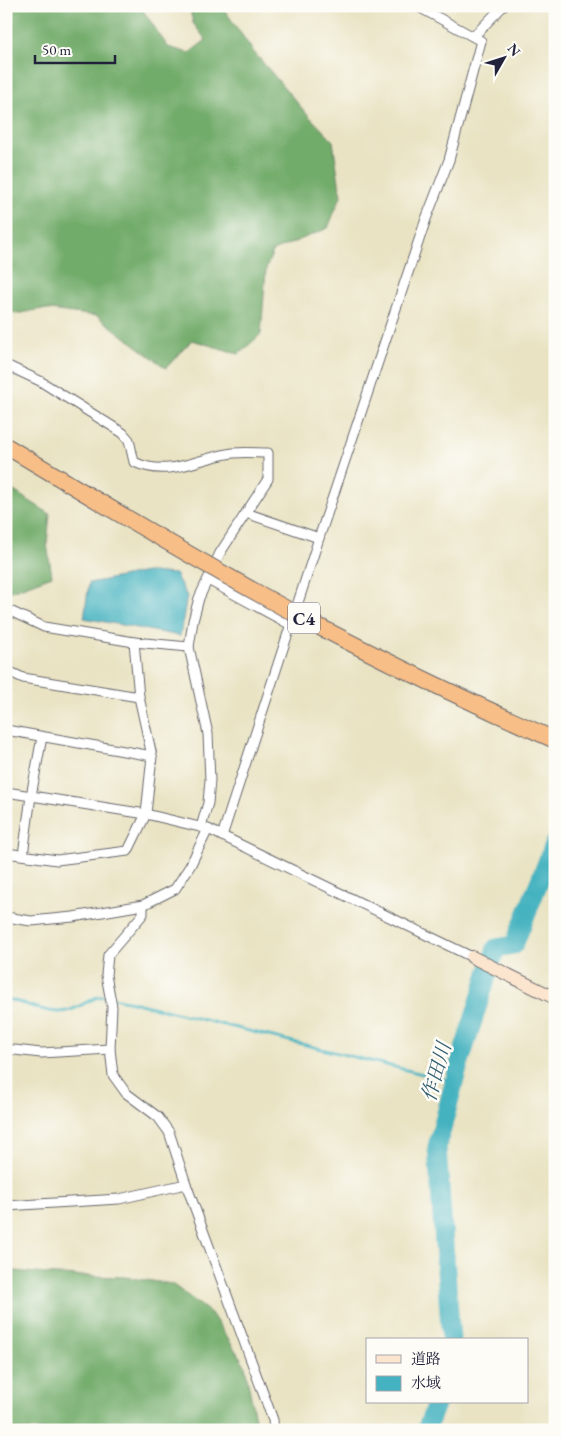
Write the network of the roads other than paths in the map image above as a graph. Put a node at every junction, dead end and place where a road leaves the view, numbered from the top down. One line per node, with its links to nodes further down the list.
1 (417, 6): 3 (street)
2 (504, 6): 3 (street)
3 (474, 36): 7 (street)
4 (6, 365): 6 (street)
5 (6, 446): 17 (highway, C4, bridge)
6 (246, 513): 7 (street); 8 (street)
7 (319, 538): 10 (street)
8 (208, 580): 10 (street); 12 (street)
9 (6, 609): 11 (street)
10 (291, 625): 23 (street)
11 (134, 642): 12 (street); 14 (street)
12 (189, 647): 22 (street)
13 (6, 670): 14 (street)
14 (139, 697): 18 (street)
15 (6, 730): 16 (street)
16 (42, 737): 18 (street); 20 (street)
17 (555, 740)
18 (152, 756): 21 (street)
19 (6, 792): 20 (street)
20 (31, 796): 21 (street); 25 (street)
21 (146, 814): 22 (street); 25 (street)
22 (204, 828): 23 (street); 26 (street)
23 (222, 836): 28 (street)
24 (6, 853): 25 (street)
25 (23, 855)
26 (143, 905): 27 (street); 31 (street)
27 (6, 917)
28 (472, 957): 29 (street)
29 (555, 998)
30 (6, 1049): 31 (street)
31 (110, 1049): 32 (street)
32 (186, 1184): 33 (street); 34 (street)
33 (6, 1206)
34 (274, 1430)

